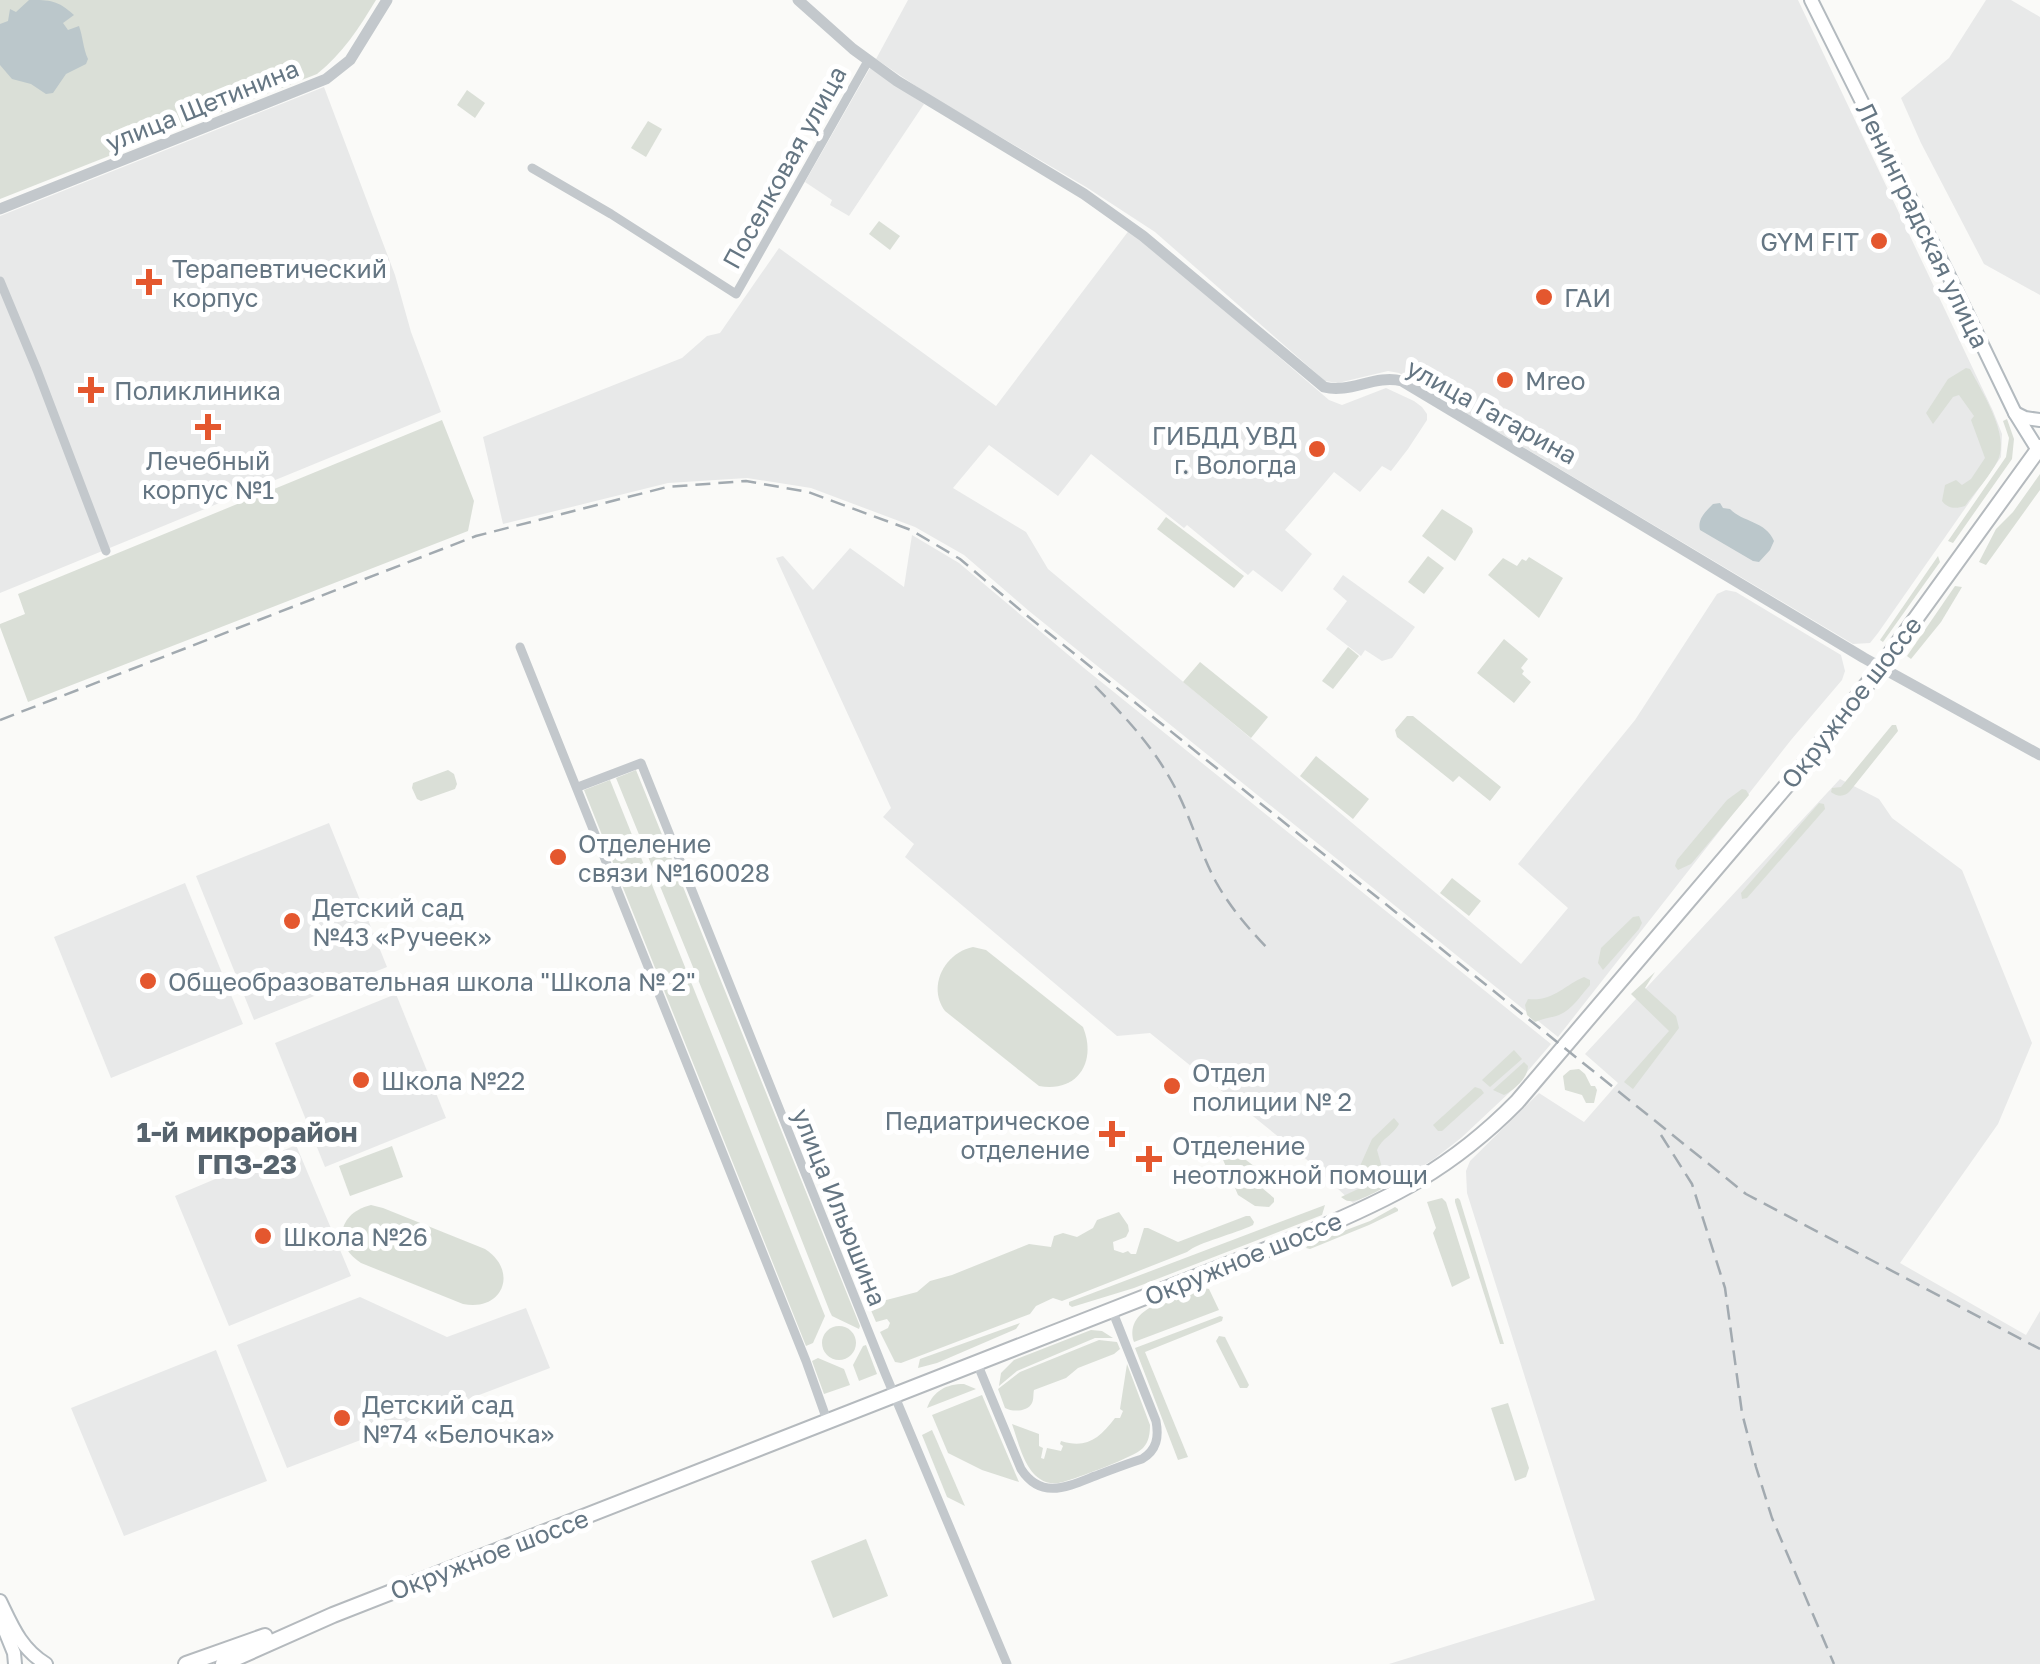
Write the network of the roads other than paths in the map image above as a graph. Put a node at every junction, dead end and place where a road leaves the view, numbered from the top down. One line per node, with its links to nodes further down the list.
1 (387, 0): 6 (street, улица Щетинина)
2 (798, 0): 4 (street, улица Гагарина)
3 (1810, 0): 8 (main road, Ленинградская улица)
4 (868, 61): 5 (street, Поселковая улица); 13 (street, улица Гагарина)
5 (532, 168)
6 (0, 209)
7 (0, 282): 11 (street)
8 (2015, 412): 9 (main road); 10 (main road, Ленинградская улица)
9 (2040, 420)
10 (2039, 448): 13 (main road, Окружное шоссе)
11 (106, 551)
12 (520, 647): 15 (street)
13 (1880, 668): 14 (street, улица Гагарина); 16 (main road, Окружное шоссе)
14 (2040, 755)
15 (578, 787): 18 (street, улица Ильюшина); 19 (street)
16 (1112, 1310): 17 (main road, Окружное шоссе); 17 (street)
17 (977, 1363): 18 (main road, Окружное шоссе)
18 (894, 1394): 19 (main road, Окружное шоссе); 27 (street, улица Ильюшина)
19 (827, 1420): 21 (main road, Окружное шоссе)
20 (0, 1601): 24 (main road)
21 (333, 1615): 25 (main road, Окружное шоссе); 26 (main road, Окружное шоссе)
22 (0, 1619): 23 (main road)
23 (15, 1664)
24 (46, 1664)
25 (186, 1664)
26 (223, 1664)
27 (1008, 1664)

